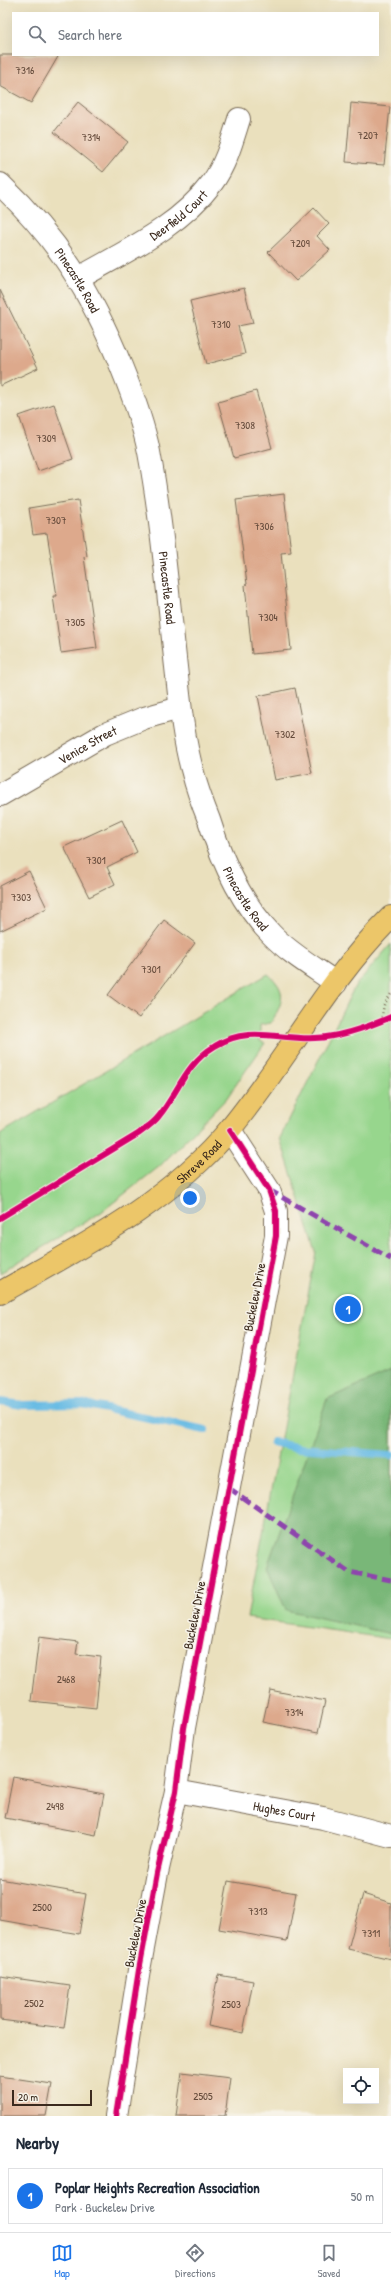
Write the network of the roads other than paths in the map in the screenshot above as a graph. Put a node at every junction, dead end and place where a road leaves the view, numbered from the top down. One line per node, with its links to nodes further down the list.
1 (239, 119): 3 (street, Deerfield Court)
2 (0, 184): 3 (street, Pinecastle Road)
3 (79, 278): 4 (street, Pinecastle Road)
4 (180, 708): 5 (street, Venice Street); 7 (street, Pinecastle Road)
5 (0, 795)
6 (391, 917): 7 (main road, Shreve Road)
7 (336, 983): 8 (main road, Shreve Road)
8 (230, 1130): 9 (main road, Shreve Road); 10 (street, Buckelew Drive)
9 (0, 1293)
10 (176, 1791): 11 (street, Hughes Court); 12 (street, Buckelew Drive)
11 (391, 1836)
12 (116, 2116)

